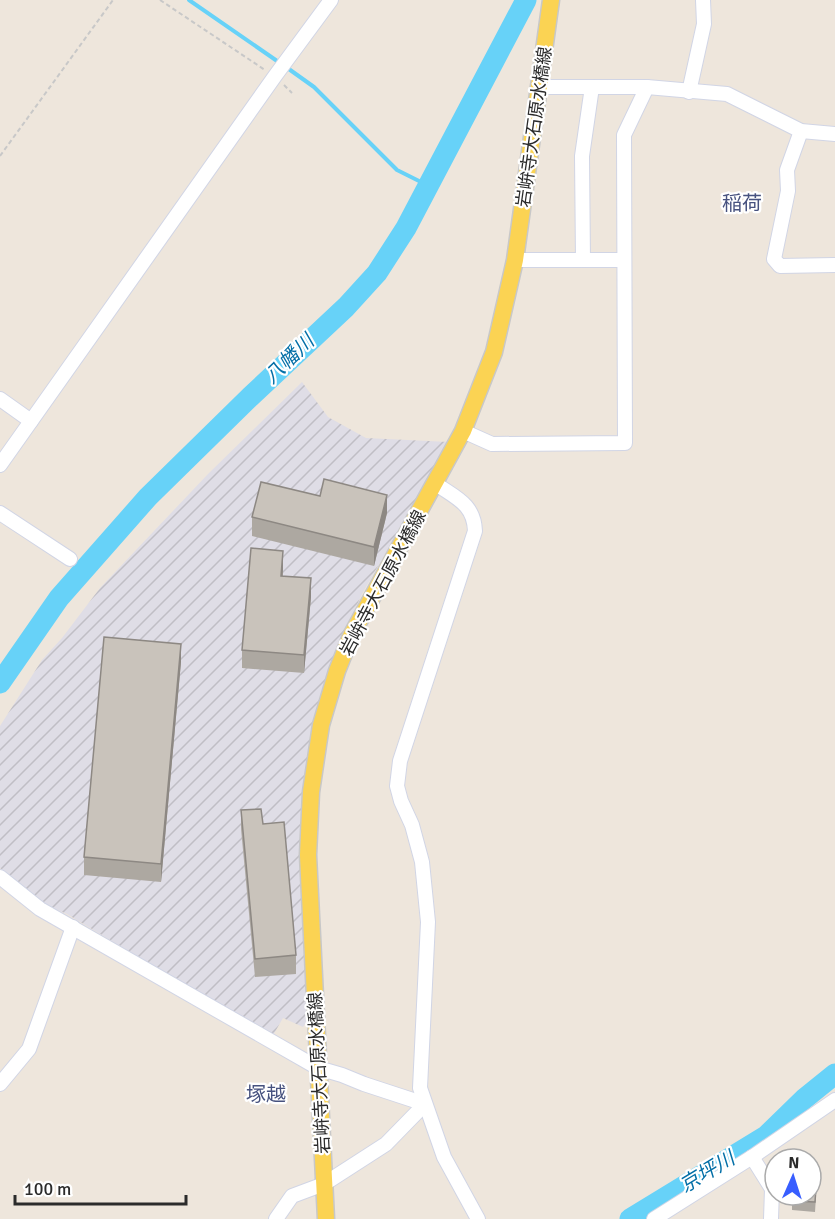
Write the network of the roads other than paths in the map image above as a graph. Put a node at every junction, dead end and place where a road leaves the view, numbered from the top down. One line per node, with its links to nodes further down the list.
1 (331, 0): 15 (street)
2 (703, 0): 7 (street)
3 (555, 2): 4 (main road, 岩峅寺大石原水橋線)
4 (540, 87): 5 (street); 10 (main road, 岩峅寺大石原水橋線)
5 (592, 87): 6 (street); 11 (street)
6 (646, 87): 7 (street); 12 (street)
7 (689, 92): 8 (street)
8 (801, 131): 9 (street); 13 (street)
9 (835, 134)
10 (515, 260): 11 (street); 16 (main road, 岩峅寺大石原水橋線)
11 (583, 260): 12 (street)
12 (623, 260): 16 (street)
13 (835, 265)
14 (0, 399): 15 (street)
15 (31, 421): 17 (street)
16 (463, 431): 18 (main road, 岩峅寺大石原水橋線)
17 (0, 465)
18 (436, 484): 23 (main road, 岩峅寺大石原水橋線); 26 (street)
19 (0, 513): 20 (street)
20 (70, 559)
21 (0, 877): 22 (street)
22 (73, 927): 23 (street); 24 (street)
23 (318, 1068): 26 (street); 28 (main road, 岩峅寺大石原水橋線)
24 (0, 1084)
25 (835, 1100): 27 (street)
26 (425, 1104): 28 (street); 31 (street)
27 (752, 1157): 32 (street); 33 (street)
28 (324, 1184): 29 (street); 30 (main road, 岩峅寺大石原水橋線)
29 (276, 1219)
30 (326, 1219)
31 (478, 1219)
32 (654, 1219)
33 (771, 1219)

